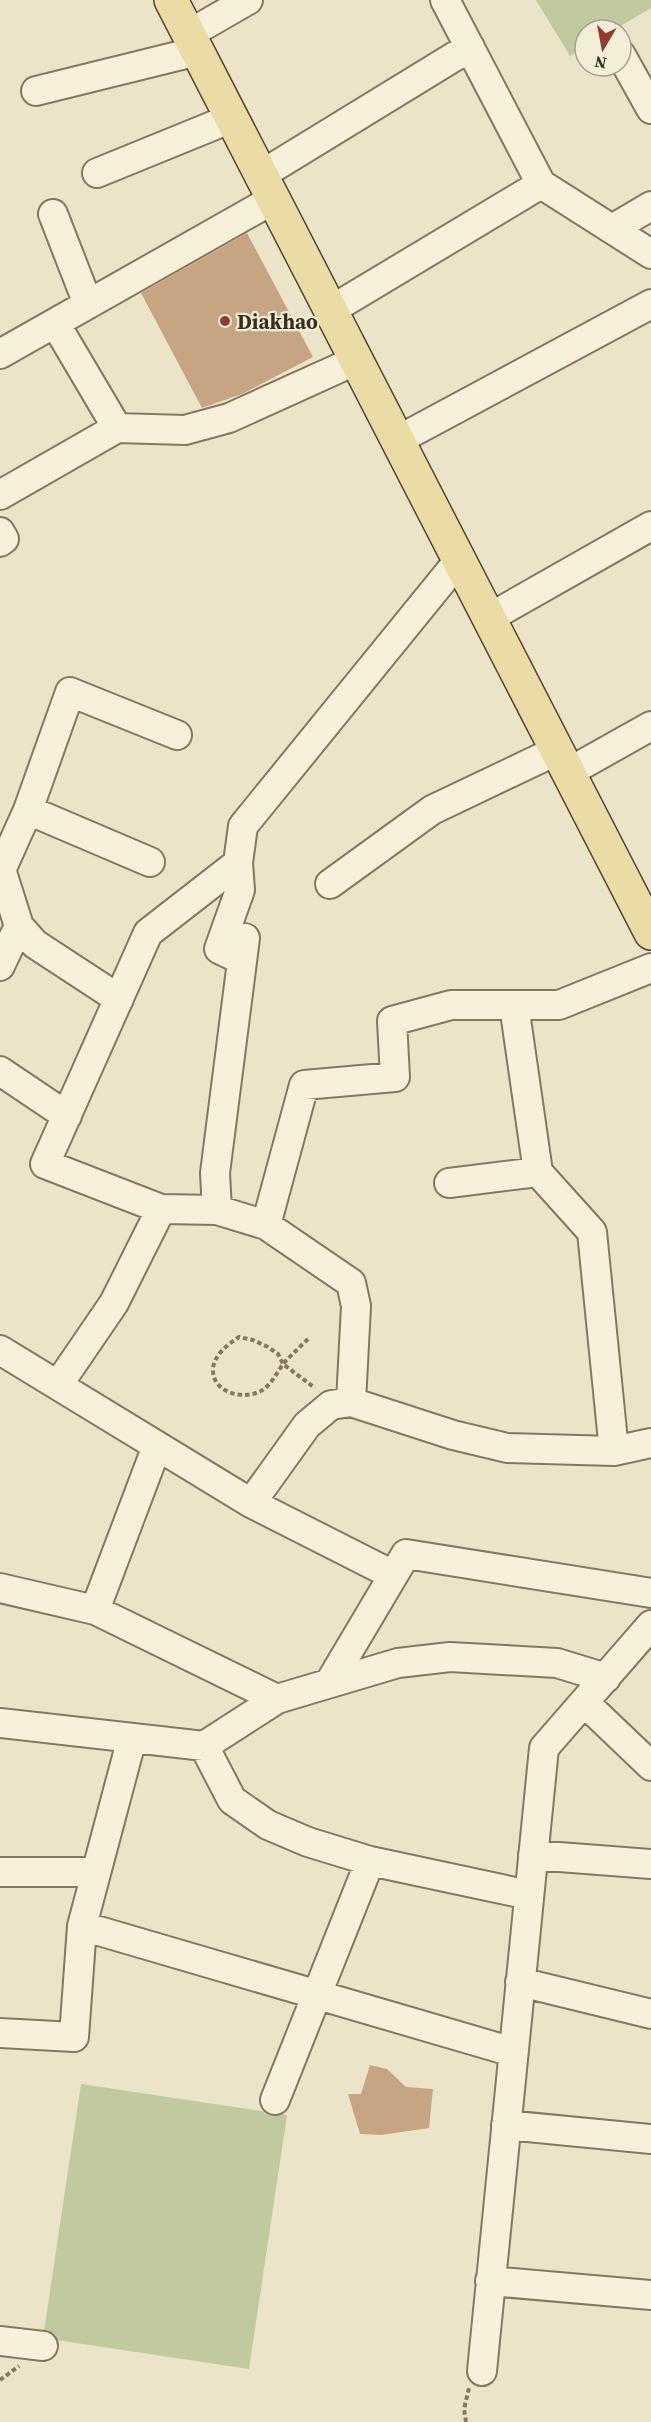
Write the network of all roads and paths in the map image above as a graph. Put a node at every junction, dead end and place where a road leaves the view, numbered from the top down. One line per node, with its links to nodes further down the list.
1 (171, 0): 4 (main road)
2 (248, 0): 4 (street)
3 (446, 0): 5 (street)
4 (193, 42): 7 (street); 9 (main road)
5 (470, 47): 11 (street); 12 (street)
6 (633, 77): 8 (street)
7 (36, 91)
8 (651, 109)
9 (232, 118): 10 (street); 12 (main road)
10 (98, 173)
11 (541, 184): 15 (street); 19 (street)
12 (268, 187): 18 (street); 19 (main road)
13 (651, 206): 15 (street)
14 (53, 214): 18 (street)
15 (612, 229): 16 (street)
16 (651, 254)
17 (651, 303): 24 (street)
18 (88, 304): 20 (street)
19 (331, 310): 22 (main road)
20 (55, 323): 21 (street); 23 (street)
21 (0, 354)
22 (357, 360): 23 (street); 24 (main road)
23 (117, 428): 25 (street)
24 (398, 441): 29 (main road)
25 (0, 495)
26 (651, 526): 30 (street)
27 (0, 532): 28 (street)
28 (0, 542)
29 (460, 559): 30 (main road); 36 (street)
30 (489, 618): 33 (main road)
31 (651, 726): 33 (street)
32 (177, 735): 34 (street)
33 (563, 761): 38 (street); 40 (main road)
34 (28, 810): 35 (street); 37 (street)
35 (150, 862)
36 (237, 863): 43 (street); 50 (street)
37 (1, 867): 39 (street)
38 (330, 884)
39 (19, 926): 41 (street); 43 (street)
40 (650, 927)
41 (0, 966)
42 (651, 968): 44 (street)
43 (119, 999): 46 (street)
44 (514, 1005): 47 (street); 51 (street)
45 (0, 1071): 46 (street)
46 (67, 1116): 49 (street)
47 (538, 1172): 48 (street); 59 (street)
48 (449, 1183)
49 (161, 1209): 50 (street); 55 (street)
50 (217, 1210): 51 (street)
51 (266, 1225): 56 (street)
52 (308, 1339): 54 (path)
53 (0, 1350): 55 (street)
54 (283, 1364): 54 (path); 56 (path)
55 (58, 1385): 58 (street)
56 (341, 1403): 59 (street); 60 (street)
57 (651, 1443): 59 (street)
58 (157, 1446): 60 (street); 64 (street)
59 (614, 1451)
60 (250, 1503): 61 (street)
61 (393, 1575): 63 (street); 67 (street)
62 (0, 1588): 64 (street)
63 (651, 1593)
64 (94, 1610): 68 (street)
65 (651, 1625): 66 (street)
66 (606, 1678): 67 (street); 69 (street)
67 (330, 1682): 68 (street)
68 (277, 1699): 72 (street)
69 (584, 1702): 73 (street); 74 (street)
70 (0, 1724): 71 (street)
71 (132, 1738): 72 (street); 78 (street)
72 (204, 1746): 75 (street)
73 (651, 1766)
74 (533, 1855): 76 (street); 79 (street)
75 (370, 1861): 79 (street); 82 (street)
76 (651, 1864)
77 (0, 1872): 78 (street)
78 (96, 1872): 80 (street)
79 (529, 1894): 81 (street)
80 (82, 1926): 82 (street); 84 (street)
81 (520, 1982): 83 (street); 85 (street)
82 (317, 1995): 85 (street); 86 (street)
83 (651, 2014)
84 (0, 2033)
85 (513, 2052): 87 (street)
86 (274, 2100)
87 (506, 2125): 88 (street); 89 (street)
88 (651, 2139)
89 (490, 2281): 90 (street); 93 (street)
90 (651, 2295)
91 (0, 2341): 92 (street)
92 (43, 2346)
93 (482, 2371): 94 (path)
94 (466, 2422)

